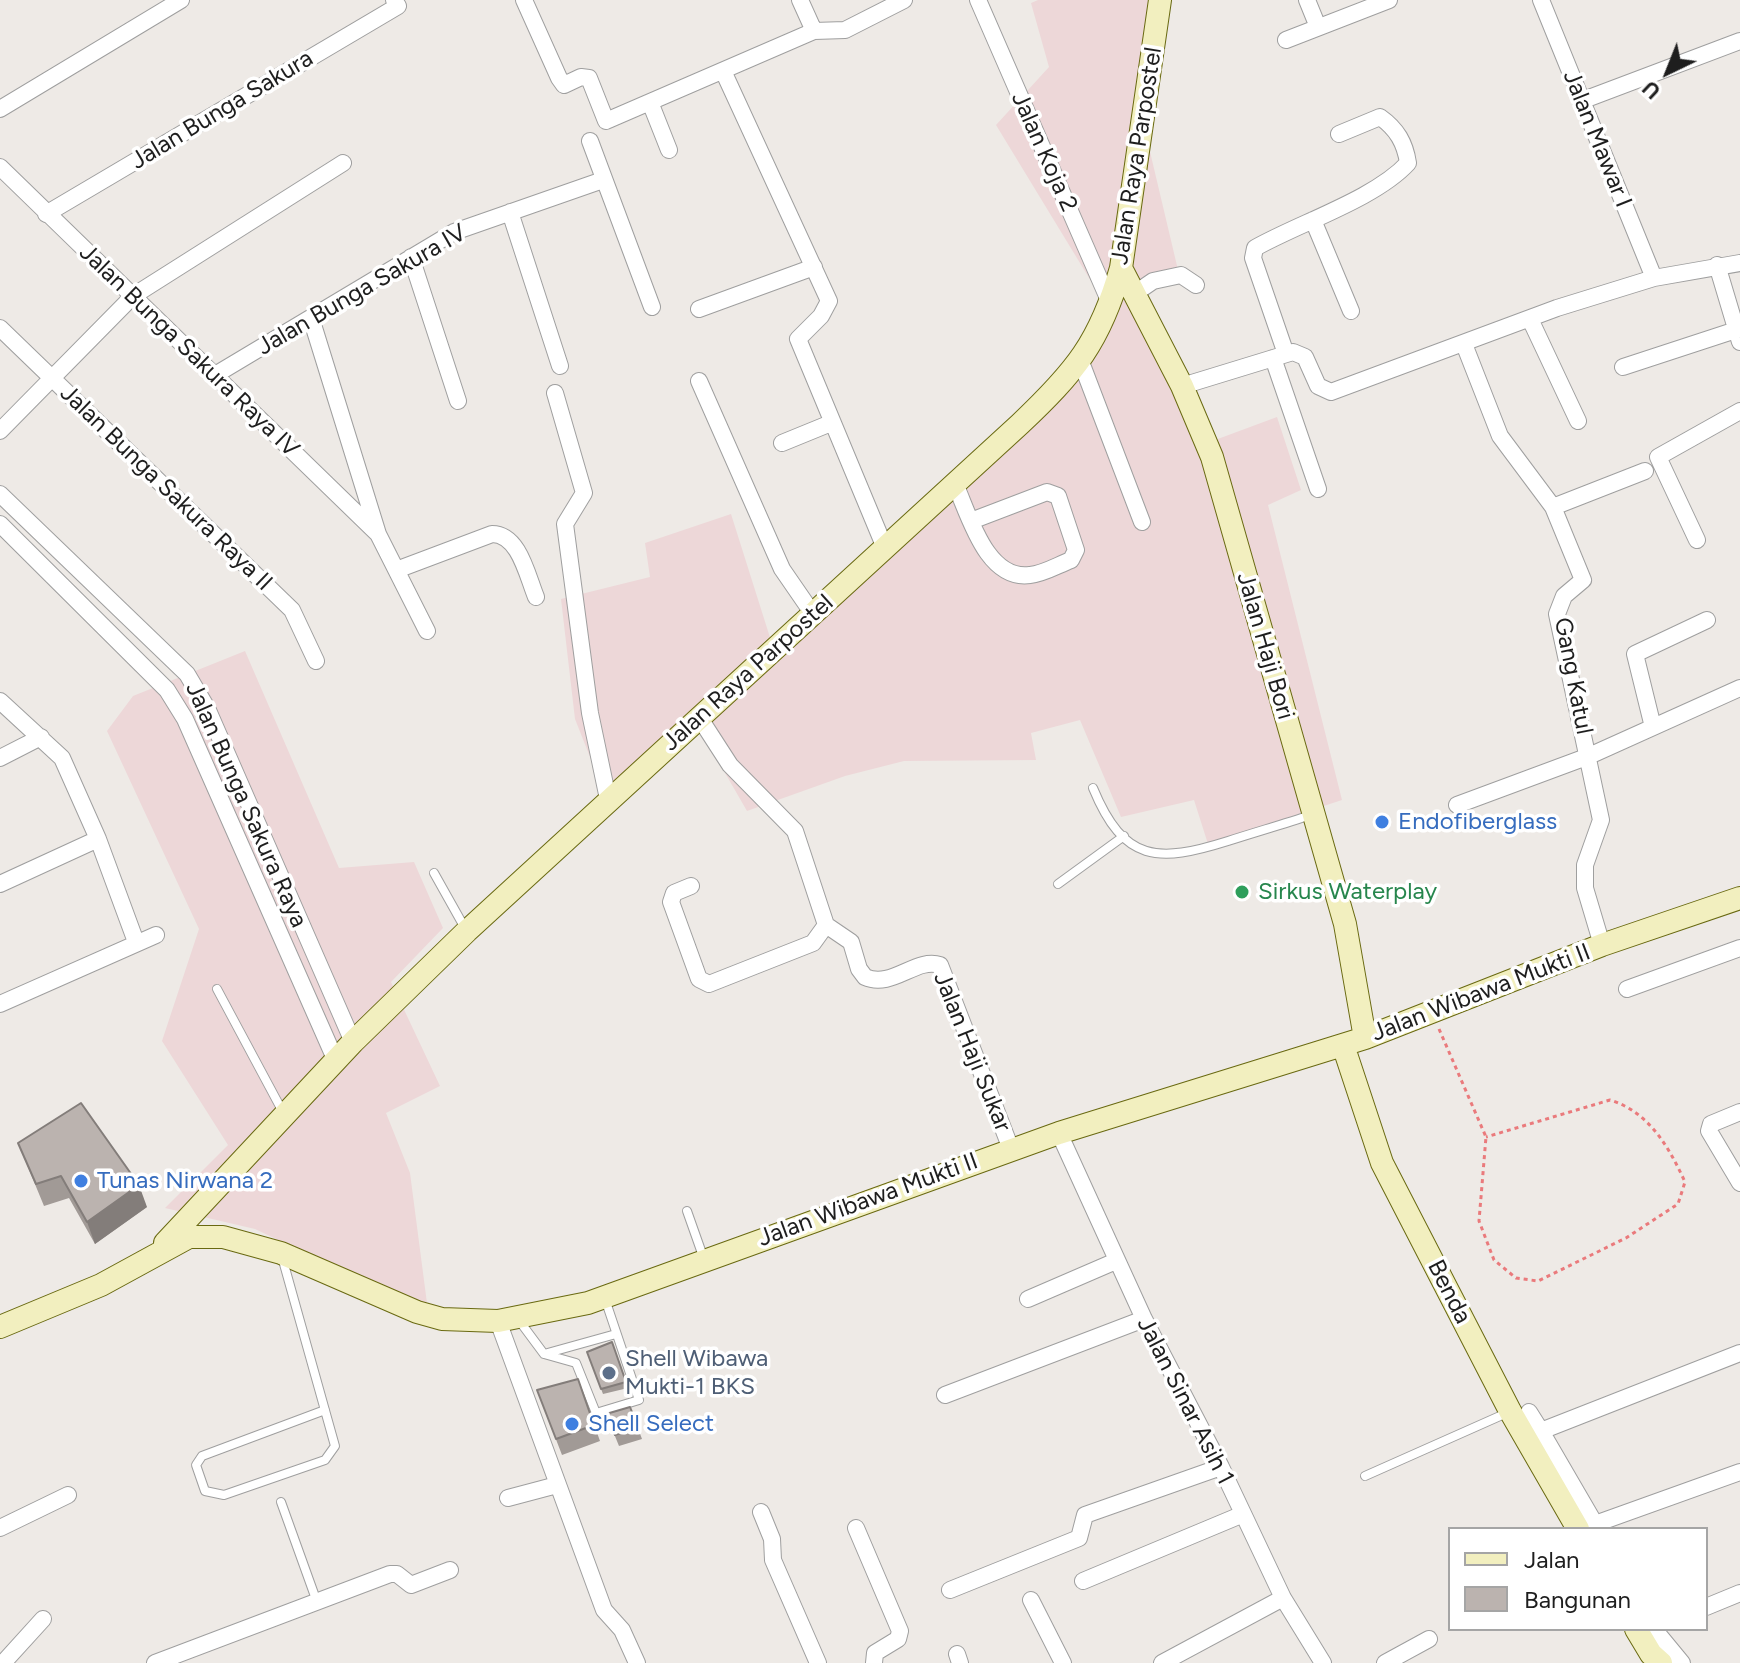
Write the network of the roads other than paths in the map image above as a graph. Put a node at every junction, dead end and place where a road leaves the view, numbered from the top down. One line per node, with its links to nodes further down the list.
1 (181, 0): 18 (street)
2 (524, 0): 17 (street)
3 (800, 0): 12 (street)
4 (904, 0): 12 (street)
5 (978, 0): 37 (street, Jalan Koja 2)
6 (1160, 0): 32 (main road, Jalan Raya Parpostel)
7 (1307, 0): 11 (street)
8 (1389, 0): 11 (street)
9 (1541, 0): 16 (street, Jalan Mawar I)
10 (396, 3): 26 (street, Jalan Bunga Sakura)
11 (1318, 27): 13 (street)
12 (814, 31): 15 (street)
13 (1286, 40)
14 (1740, 41): 16 (street)
15 (724, 73): 17 (street); 31 (street)
16 (1581, 101): 33 (street, Jalan Mawar I)
17 (650, 102): 21 (street)
18 (0, 109)
19 (1339, 134): 27 (street)
20 (590, 141): 24 (street)
21 (669, 150)
22 (343, 163): 36 (street)
23 (0, 167): 26 (street, Jalan Bunga Sakura Raya IV)
24 (603, 180): 25 (street, Jalan Bunga Sakura IV); 38 (street)
25 (510, 212): 28 (street, Jalan Bunga Sakura IV); 48 (street)
26 (46, 214): 36 (street, Jalan Bunga Sakura Raya IV)
27 (1313, 220): 40 (street); 46 (street)
28 (411, 257): 41 (street, Jalan Bunga Sakura IV); 55 (street)
29 (1740, 263): 30 (street)
30 (1717, 265): 33 (street); 44 (street)
31 (814, 267): 39 (street); 58 (street)
32 (1121, 268): 35 (main road, Jalan Haji Bori); 37 (main road, Jalan Raya Parpostel)
33 (1654, 278): 42 (street)
34 (1196, 285): 35 (street)
35 (1134, 294): 53 (main road, Jalan Haji Bori)
36 (133, 296): 50 (street, Jalan Bunga Sakura Raya IV); 51 (street)
37 (1111, 305): 47 (main road, Jalan Raya Parpostel)
38 (652, 307)
39 (699, 309)
40 (1351, 311)
41 (311, 318): 50 (street, Jalan Bunga Sakura IV); 69 (street)
42 (1530, 319): 45 (street); 57 (street)
43 (0, 328): 51 (street, Jalan Bunga Sakura Raya II)
44 (1738, 336): 49 (street)
45 (1464, 344): 46 (street); 65 (street, Gang Katul)
46 (1279, 356): 53 (street); 63 (street)
47 (1081, 362): 62 (main road, Jalan Raya Parpostel); 67 (street)
48 (560, 366)
49 (1623, 367)
50 (215, 375): 69 (street, Jalan Bunga Sakura Raya IV)
51 (53, 378): 59 (street); 77 (street, Jalan Bunga Sakura Raya II)
52 (699, 381): 74 (street)
53 (1182, 386): 90 (main road, Jalan Haji Bori)
54 (555, 393): 88 (street)
55 (458, 401)
56 (1740, 411): 70 (street)
57 (1578, 421)
58 (831, 423): 60 (street); 71 (street)
59 (0, 431)
60 (782, 443)
61 (1645, 471): 65 (street)
62 (955, 484): 66 (street); 71 (main road, Jalan Raya Parpostel)
63 (1318, 489)
64 (0, 494): 80 (street, Jalan Bunga Sakura Raya)
65 (1553, 507): 85 (street, Gang Katul)
66 (971, 521): 66 (street)
67 (1142, 522)
68 (0, 524): 82 (street, Jalan Bunga Sakura Raya)
69 (378, 534): 72 (street)
70 (1697, 540)
71 (885, 548): 74 (main road, Jalan Raya Parpostel)
72 (399, 569): 73 (street); 76 (street)
73 (536, 597)
74 (813, 614): 81 (main road, Jalan Raya Parpostel)
75 (1707, 620): 83 (street)
76 (427, 631)
77 (316, 661)
78 (1740, 688): 83 (street)
79 (0, 701): 84 (street)
80 (207, 708): 82 (street); 94 (street, Jalan Bunga Sakura Raya)
81 (699, 717): 88 (main road, Jalan Raya Parpostel); 100 (street, Jalan Haji Sukar)
82 (185, 719): 98 (street, Jalan Bunga Sakura Raya)
83 (1653, 727): 85 (street)
84 (41, 737): 86 (street); 92 (street)
85 (1589, 756): 89 (street); 104 (street, Gang Katul)
86 (0, 758)
87 (1093, 788): 91 (lane)
88 (608, 799): 101 (main road, Jalan Raya Parpostel)
89 (1457, 805)
90 (1312, 815): 91 (lane); 109 (main road, Jalan Haji Bori)
91 (1124, 836): 96 (lane)
92 (98, 839): 95 (street); 103 (street)
93 (434, 873): 101 (lane)
94 (281, 879): 98 (street); 110 (street, Jalan Bunga Sakura Raya)
95 (0, 884)
96 (1058, 884)
97 (691, 886): 100 (street)
98 (262, 889): 112 (street, Jalan Bunga Sakura Raya)
99 (1740, 898): 104 (main road, Jalan Wibawa Mukti II)
100 (826, 925): 116 (street, Jalan Haji Sukar)
101 (467, 931): 110 (main road, Jalan Raya Parpostel)
102 (156, 935): 103 (street)
103 (136, 942): 108 (street)
104 (1602, 945): 109 (main road, Jalan Wibawa Mukti II)
105 (1740, 948): 107 (street)
106 (217, 989): 114 (lane)
107 (1627, 989)
108 (0, 1004)
109 (1365, 1038): 111 (main road, Jalan Wibawa Mukti II)
110 (353, 1042): 112 (main road, Jalan Raya Parpostel)
111 (1343, 1045): 115 (main road, Jalan Wibawa Mukti II); 137 (main road, Benda)
112 (336, 1061): 114 (main road, Jalan Raya Parpostel)
113 (1740, 1112): 117 (street)
114 (284, 1115): 119 (main road, Jalan Raya Parpostel)
115 (1059, 1133): 116 (main road, Jalan Wibawa Mukti II); 122 (street, Jalan Sinar Asih 1)
116 (1011, 1149): 121 (main road, Jalan Wibawa Mukti II)
117 (1740, 1183)
118 (687, 1211): 121 (lane)
119 (156, 1253): 120 (main road, Jalan Wibawa Mukti II); 127 (main road, Jalan Wibawa Mukti II)
120 (281, 1253): 126 (main road, Jalan Wibawa Mukti II); 136 (lane)
121 (705, 1260): 123 (main road, Jalan Wibawa Mukti II)
122 (1116, 1261): 124 (street); 125 (street, Jalan Sinar Asih 1)
123 (604, 1298): 126 (main road, Jalan Wibawa Mukti II); 128 (lane)
124 (1028, 1299)
125 (1144, 1319): 135 (street); 139 (street, Jalan Sinar Asih 1)
126 (508, 1320): 130 (lane); 142 (street)
127 (0, 1327)
128 (616, 1334): 130 (lane); 131 (lane)
129 (1740, 1353): 138 (street)
130 (544, 1354): 134 (lane)
131 (626, 1361): 132 (lane); 134 (lane)
132 (611, 1365)
133 (596, 1370): 134 (lane)
134 (581, 1375)
135 (945, 1395)
136 (325, 1410): 136 (lane)
137 (1520, 1412): 138 (street); 141 (lane); 148 (main road, Benda)
138 (1541, 1431): 148 (street)
139 (1221, 1467): 147 (street, Jalan Sinar Asih 1); 153 (street)
140 (1740, 1472): 148 (street)
141 (1365, 1476)
142 (557, 1485): 144 (street); 165 (street)
143 (68, 1495): 149 (street)
144 (508, 1498)
145 (281, 1502): 157 (lane)
146 (761, 1512): 166 (street)
147 (1241, 1515): 152 (street); 155 (street, Jalan Sinar Asih 1)
148 (1590, 1527)
149 (0, 1528)
150 (856, 1528): 167 (street)
151 (450, 1570): 157 (street)
152 (1083, 1581)
153 (950, 1590)
154 (1740, 1593): 158 (street)
155 (1283, 1598): 169 (street); 170 (street, Jalan Sinar Asih 1)
156 (1031, 1600): 168 (street)
157 (317, 1603): 164 (street)
158 (1708, 1606)
159 (43, 1619): 163 (street)
160 (1637, 1631): 172 (main road)
161 (1656, 1631): 173 (street)
162 (1429, 1639): 171 (street)
163 (3, 1663)
164 (155, 1663)
165 (637, 1663)
166 (818, 1663)
167 (874, 1663)
168 (1063, 1663)
169 (1162, 1663)
170 (1323, 1663)
171 (1385, 1663)
172 (1661, 1663)
173 (1682, 1663)

